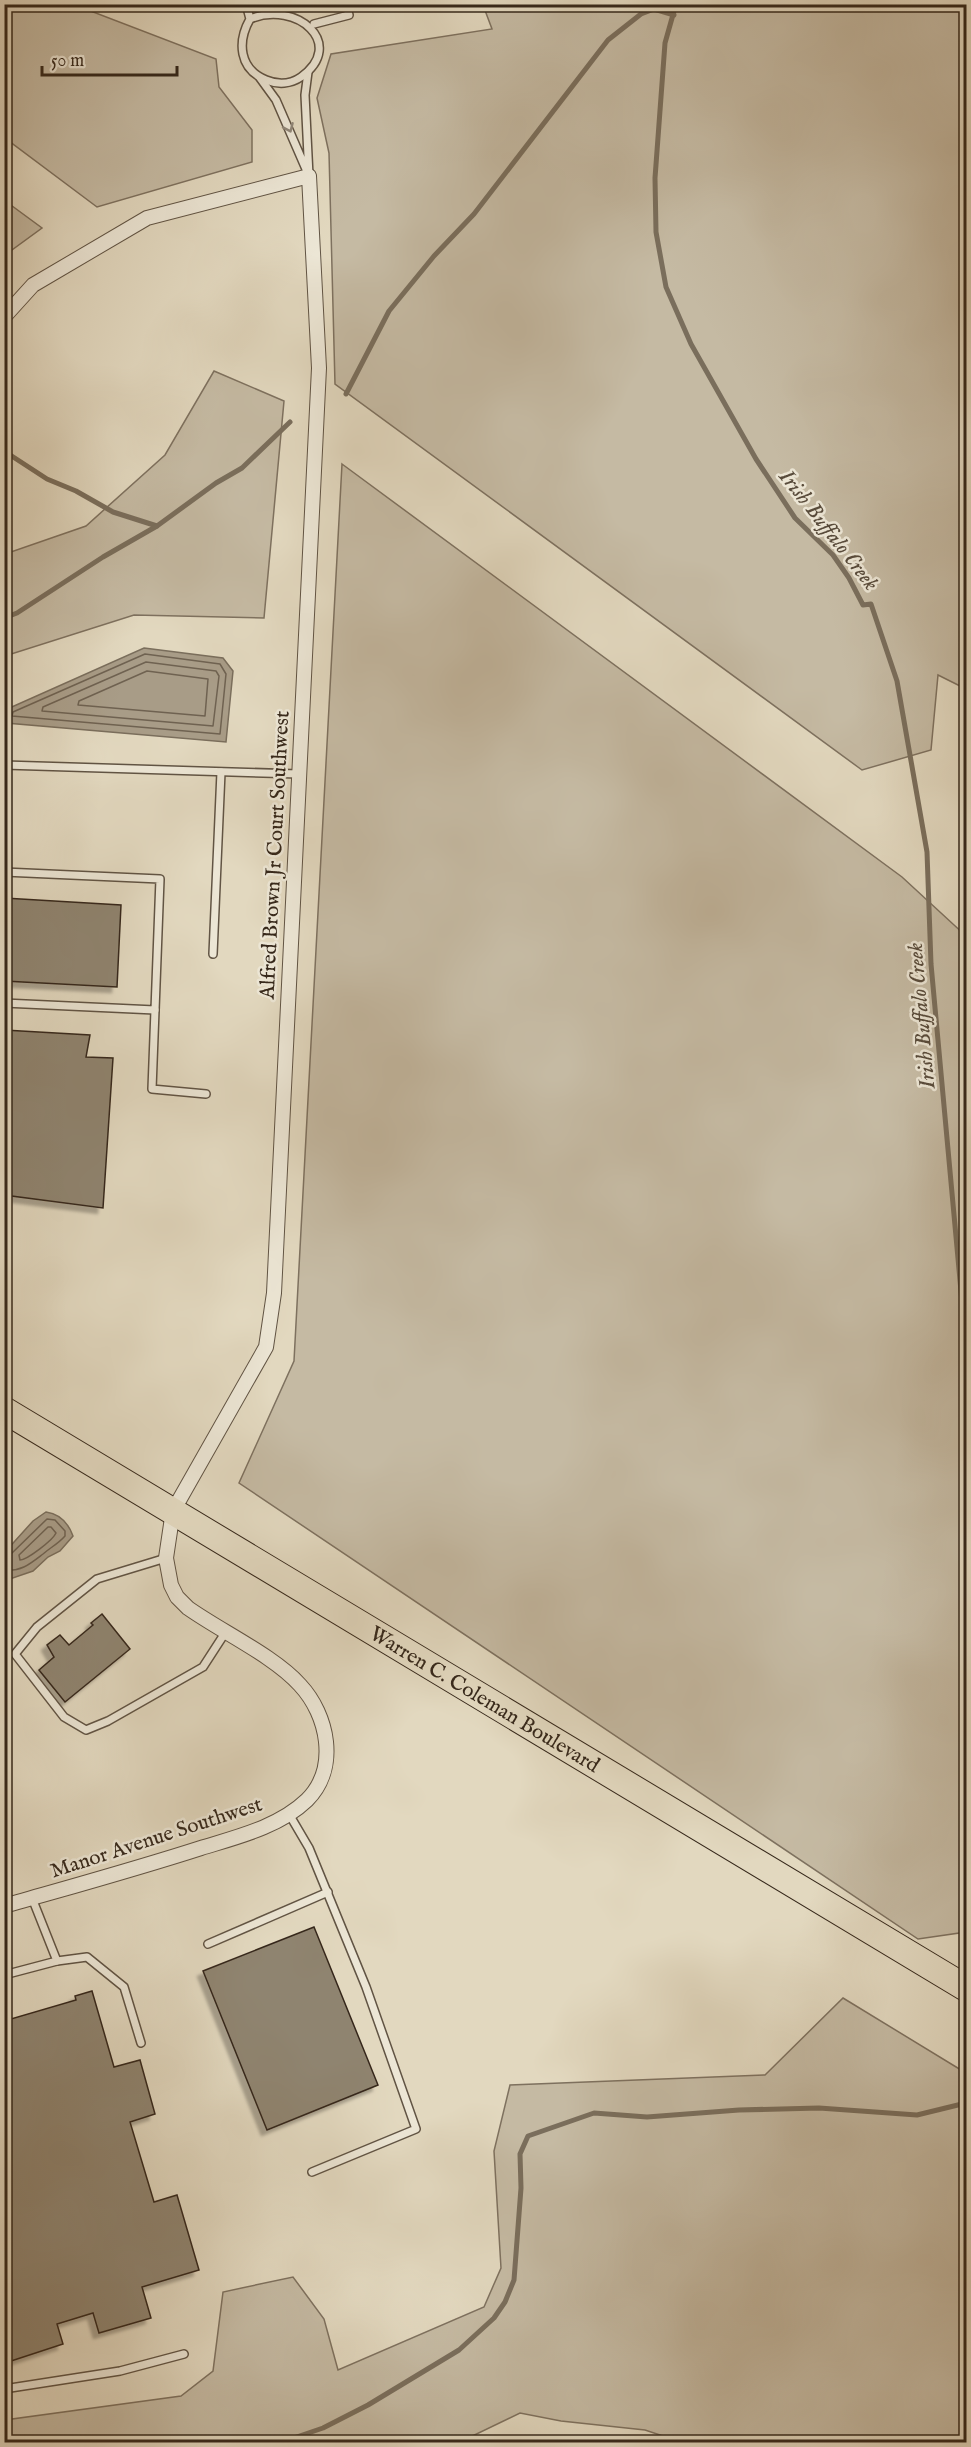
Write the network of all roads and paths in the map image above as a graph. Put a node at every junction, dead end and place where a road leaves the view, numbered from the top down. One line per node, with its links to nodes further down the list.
1 (246, 4): 5 (lane)
2 (346, 4): 6 (lane)
3 (272, 6): 5 (lane)
4 (302, 12): 6 (lane)
5 (250, 19): 8 (lane)
6 (315, 24): 7 (lane)
7 (308, 72): 8 (lane); 9 (lane)
8 (260, 78): 9 (lane, one-way to 9)
9 (309, 176): 10 (street); 13 (street, Alfred Brown Jr Court Southwest)
10 (4, 317)
11 (4, 765): 12 (lane)
12 (221, 772): 13 (lane); 15 (lane)
13 (299, 774): 20 (street, Alfred Brown Jr Court Southwest)
14 (4, 872): 17 (lane)
15 (213, 954)
16 (4, 1003): 17 (lane)
17 (155, 1010): 18 (lane)
18 (206, 1094)
19 (4, 1410): 20 (highway, Warren C. Coleman Boulevard)
20 (172, 1511): 21 (street, Manor Avenue Southwest); 30 (highway, Warren C. Coleman Boulevard)
21 (166, 1558): 22 (street, Manor Avenue Southwest); 22 (lane)
22 (225, 1633): 23 (street, Manor Avenue Southwest)
23 (289, 1814): 24 (lane); 25 (street, Manor Avenue Southwest)
24 (328, 1892): 27 (lane); 32 (lane)
25 (32, 1898): 26 (street, Manor Avenue Southwest); 28 (lane)
26 (4, 1906)
27 (208, 1944)
28 (57, 1961): 29 (lane); 31 (lane)
29 (4, 1975)
30 (966, 1988)
31 (141, 2043)
32 (312, 2172)
33 (184, 2354): 34 (lane)
34 (4, 2389)

